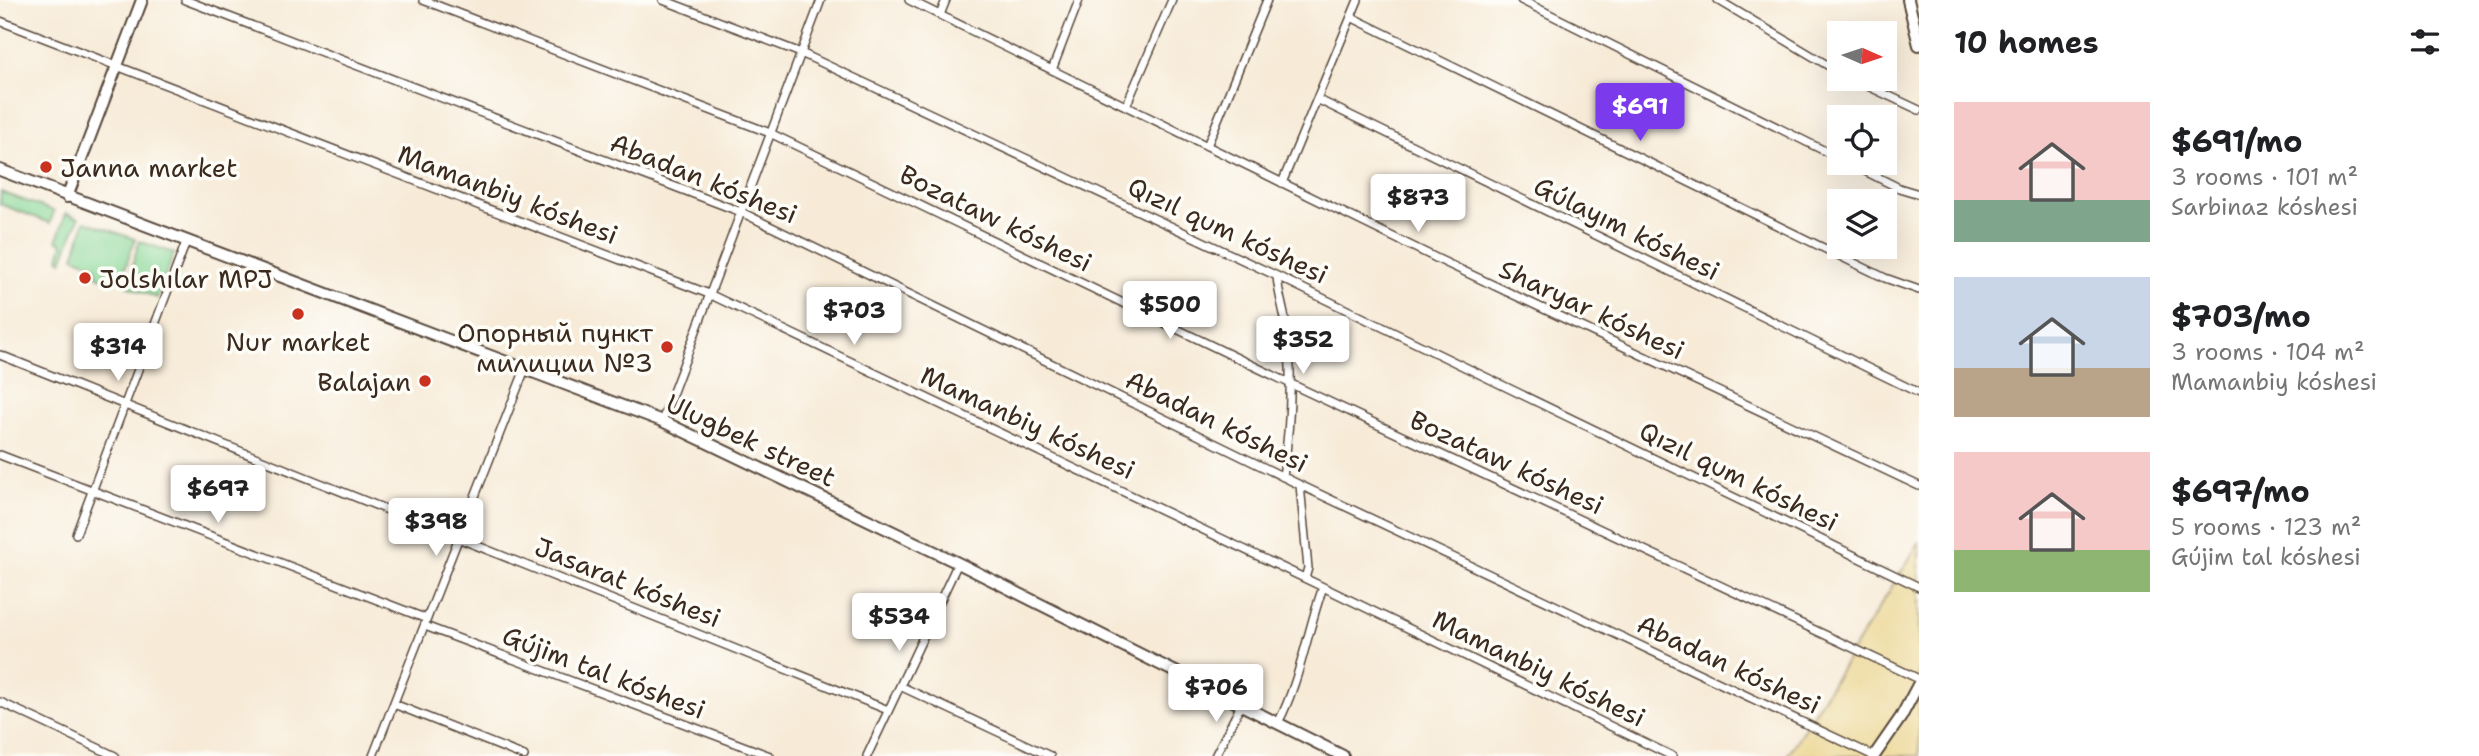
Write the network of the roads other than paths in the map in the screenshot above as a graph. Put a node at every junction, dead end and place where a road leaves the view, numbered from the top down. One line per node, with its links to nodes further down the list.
1 (142, 0): 21 (street)
2 (185, 0): 35 (street, Abadan kóshesi)
3 (423, 0): 27 (street, Bozataw kóshesi)
4 (663, 0): 19 (street, Qızıl qum kóshesi)
5 (821, 0): 19 (street)
6 (909, 0): 15 (street, Sharyar kóshesi)
7 (946, 0): 15 (street)
8 (1079, 0): 22 (street)
9 (1172, 0): 25 (street)
10 (1267, 0): 28 (street)
11 (1358, 0): 16 (street)
12 (1521, 0): 29 (street)
13 (1718, 0): 20 (street)
14 (1908, 0): 18 (street)
15 (940, 15): 22 (street, Sharyar kóshesi)
16 (1351, 17): 24 (street); 38 (street)
17 (0, 20): 21 (street, Mamanbiy kóshesi)
18 (1919, 45)
19 (801, 53): 27 (street); 37 (street, Qızıl qum kóshesi)
20 (1827, 65)
21 (117, 66): 34 (street); 39 (street, Mamanbiy kóshesi)
22 (1052, 70): 25 (street, Sharyar kóshesi)
23 (1879, 91): 26 (street)
24 (1317, 99): 32 (street); 43 (street, Gúlayım kóshesi)
25 (1126, 106): 28 (street, Sharyar kóshesi)
26 (1919, 110)
27 (770, 133): 35 (street); 42 (street, Bozataw kóshesi)
28 (1207, 146): 32 (street, Sharyar kóshesi)
29 (1827, 152)
30 (0, 170): 34 (street, Ulugbek street)
31 (1873, 175): 33 (street)
32 (1282, 183): 49 (street, Sharyar kóshesi)
33 (1919, 194)
34 (67, 197): 36 (street, Ulugbek street)
35 (741, 212): 39 (street); 47 (street, Abadan kóshesi)
36 (186, 242): 41 (street, Ulugbek street); 44 (street)
37 (1277, 275): 42 (street); 56 (street, Qızıl qum kóshesi)
38 (1919, 290)
39 (709, 294): 45 (street); 54 (street, Mamanbiy kóshesi)
40 (0, 355): 44 (street, Jasarat kóshesi)
41 (525, 369): 45 (street, Ulugbek street); 52 (street)
42 (1289, 383): 47 (street); 58 (street, Bozataw kóshesi)
43 (1919, 393)
44 (125, 404): 50 (street); 52 (street, Jasarat kóshesi)
45 (662, 421): 53 (street, Ulugbek street)
46 (0, 455): 50 (street, Gújim tal kóshesi)
47 (1283, 477): 48 (street, Abadan kóshesi)
48 (1300, 485): 54 (street); 74 (street, Abadan kóshesi)
49 (1919, 486)
50 (92, 492): 51 (street); 57 (street, Gújim tal kóshesi)
51 (76, 534)
52 (459, 537): 57 (street); 63 (street, Jasarat kóshesi)
53 (958, 563): 59 (street); 62 (street, Ulugbek street)
54 (1305, 578): 55 (street, Mamanbiy kóshesi)
55 (1323, 586): 64 (street); 73 (street, Mamanbiy kóshesi)
56 (1919, 587)
57 (426, 622): 61 (street); 68 (street, Gújim tal kóshesi)
58 (1919, 681): 74 (street)
59 (900, 685): 63 (street); 70 (street)
60 (0, 702): 65 (street)
61 (394, 704): 66 (street); 67 (street)
62 (1241, 705): 64 (street, Ulugbek street); 71 (street)
63 (888, 710): 69 (street)
64 (1278, 723): 72 (street, Ulugbek street)
65 (115, 756)
66 (373, 756)
67 (524, 756)
68 (770, 756)
69 (867, 756)
70 (1051, 756)
71 (1215, 756)
72 (1343, 756)
73 (1672, 756)
74 (1874, 756)

